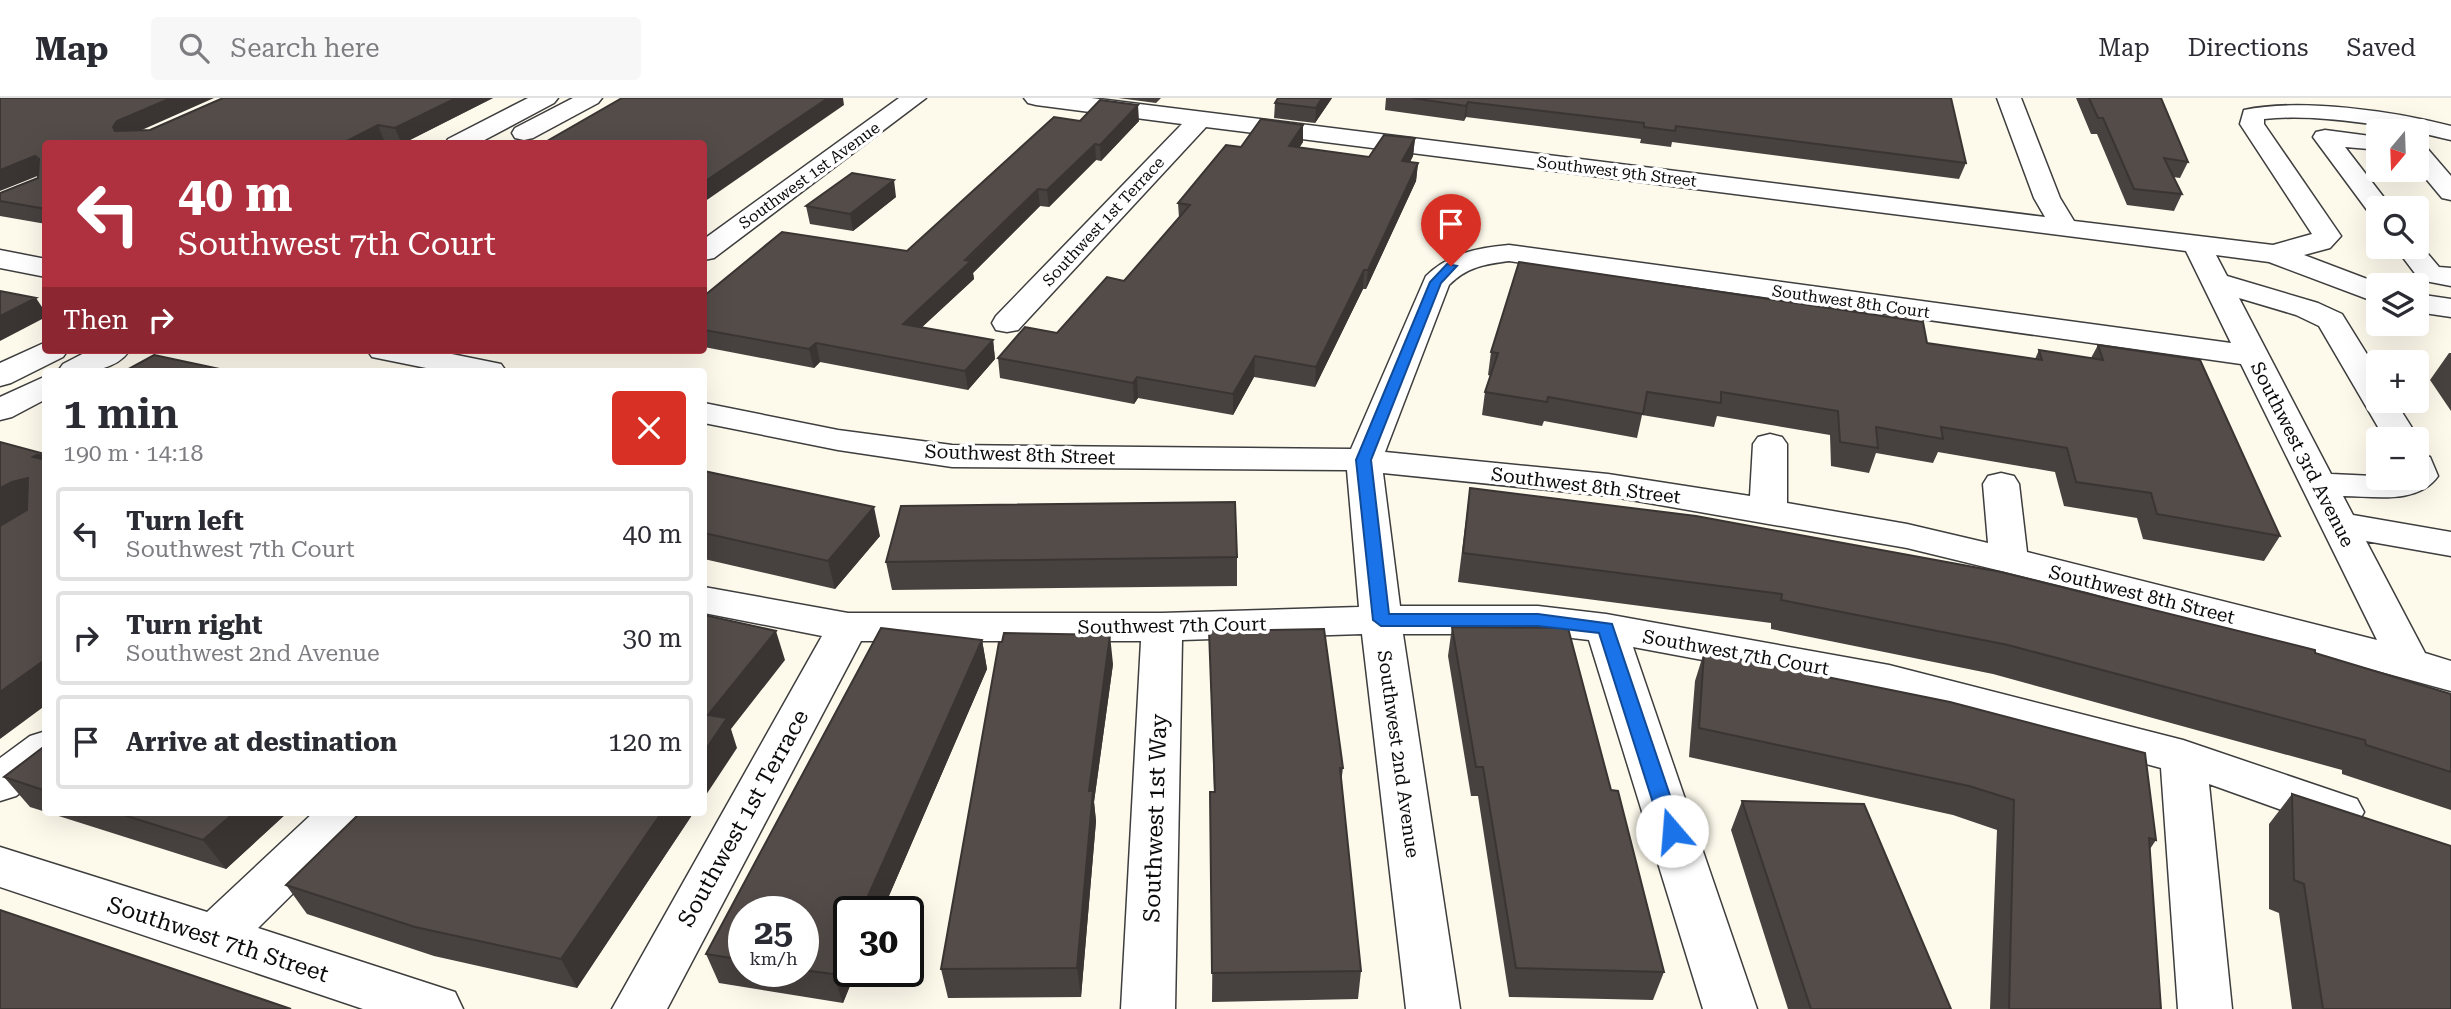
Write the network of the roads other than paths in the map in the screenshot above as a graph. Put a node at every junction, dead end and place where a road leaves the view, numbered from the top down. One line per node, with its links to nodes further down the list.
1 (546, 98): 8 (street)
2 (590, 98): 9 (street)
3 (914, 98): 17 (street, Southwest 1st Avenue)
4 (1036, 98): 6 (street, Southwest 9th Street)
5 (2009, 98): 15 (street)
6 (1200, 119): 15 (street, Southwest 9th Street); 29 (street, Southwest 1st Terrace)
7 (2451, 133): 12 (street)
8 (465, 140)
9 (511, 140)
10 (2366, 142): 12 (street)
11 (2429, 166): 13 (street)
12 (2328, 186): 14 (street); 18 (street)
13 (2451, 192)
14 (2366, 202)
15 (2064, 227): 16 (street, Southwest 9th Street)
16 (2197, 245): 18 (street, Southwest 9th Street); 24 (street, Southwest 3rd Avenue)
17 (707, 251)
18 (2273, 254): 25 (street)
19 (0, 259): 22 (street)
20 (2418, 259): 23 (street)
21 (1451, 266): 28 (street, Southwest 8th Court); 43 (street, Southwest 2nd Avenue)
22 (42, 267)
23 (2451, 277)
24 (2216, 282): 34 (street, Southwest 3rd Avenue); 38 (street)
25 (2366, 289)
26 (2429, 305): 27 (street)
27 (2451, 308)
28 (1964, 317): 30 (street); 34 (street, Southwest 8th Court)
29 (1007, 323)
30 (1972, 349)
31 (44, 354): 37 (street)
32 (107, 354): 35 (street)
33 (403, 354): 36 (street)
34 (2253, 356): 45 (street, Southwest 3rd Avenue)
35 (81, 368)
36 (475, 368)
37 (0, 376)
38 (2366, 378)
39 (42, 388): 40 (street)
40 (0, 411)
41 (707, 414): 43 (street, Southwest 8th Street)
42 (1770, 444): 47 (street)
43 (1364, 460): 47 (street, Southwest 8th Street); 52 (street, Southwest 2nd Avenue)
44 (2001, 484): 50 (street)
45 (2320, 485): 46 (street); 48 (street, Southwest 3rd Avenue)
46 (2366, 485)
47 (1768, 511): 50 (street, Southwest 8th Street)
48 (2340, 525): 49 (street); 56 (street, Southwest 3rd Avenue)
49 (2451, 544)
50 (2009, 560): 56 (street, Southwest 8th Street)
51 (707, 601): 53 (street, Southwest 7th Court)
52 (1381, 620): 54 (street, Southwest 7th Court); 55 (street, Southwest 7th Court); 68 (street, Southwest 2nd Avenue)
53 (848, 627): 54 (street, Southwest 7th Court); 66 (street, Southwest 1st Terrace)
54 (1162, 627): 67 (street, Southwest 1st Way)
55 (1606, 628): 59 (street, Southwest 7th Court); 69 (street)
56 (2409, 663): 57 (street, Southwest 8th Street)
57 (2451, 676)
58 (42, 751): 60 (street)
59 (2183, 757): 62 (street, Southwest 7th Court); 70 (street)
60 (0, 783)
61 (341, 816): 64 (street)
62 (2375, 825)
63 (0, 867): 64 (street, Southwest 7th Street)
64 (215, 937): 65 (street, Southwest 7th Street)
65 (436, 1009)
66 (639, 1009)
67 (1148, 1009)
68 (1433, 1009)
69 (1730, 1009)
70 (2205, 1009)

